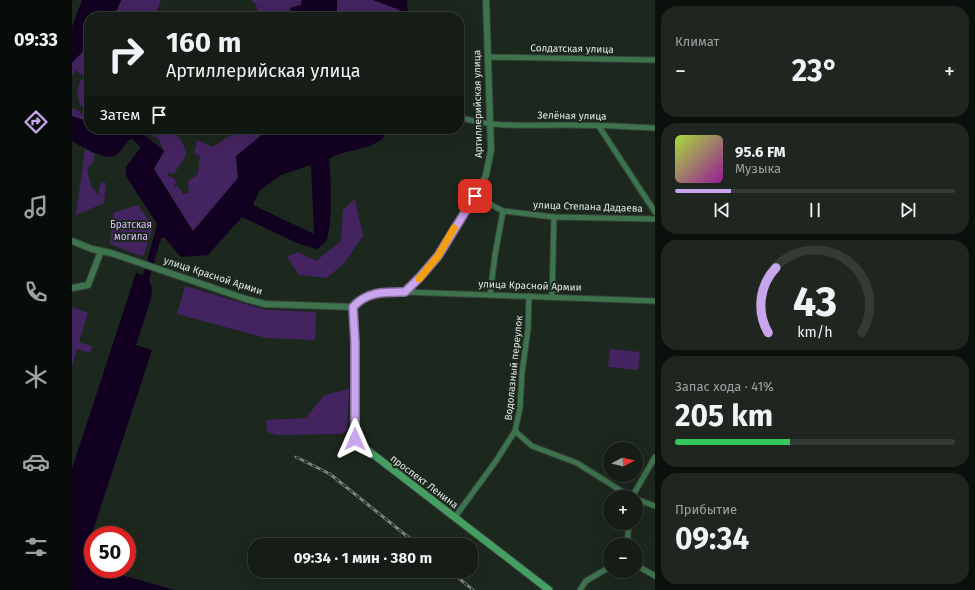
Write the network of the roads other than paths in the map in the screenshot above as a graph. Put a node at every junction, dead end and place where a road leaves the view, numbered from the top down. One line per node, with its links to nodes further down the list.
1 (486, 0): 2 (street, Артиллерийская улица)
2 (488, 56): 3 (street, Солдатская улица); 5 (street, Артиллерийская улица)
3 (655, 60)
4 (464, 119): 5 (street, Зелёная улица)
5 (490, 124): 6 (street, Зелёная улица); 8 (street, Артиллерийская улица)
6 (598, 125): 7 (street, Зелёная улица); 10 (street)
7 (655, 128)
8 (475, 196): 9 (street, улица Степана Дадаева); 16 (street, Артиллерийская улица)
9 (502, 211): 11 (street, улица Степана Дадаева); 17 (street)
10 (655, 212)
11 (554, 217): 12 (street, улица Степана Дадаева); 19 (street)
12 (655, 219)
13 (72, 241): 14 (street, улица Красной Армии)
14 (101, 251): 15 (street); 21 (street, улица Красной Армии)
15 (72, 288)
16 (405, 292): 17 (street, улица Красной Армии); 21 (street)
17 (490, 295): 18 (street, улица Красной Армии)
18 (530, 296): 19 (street, улица Красной Армии); 22 (street, Водолазный переулок)
19 (552, 297): 20 (street, улица Красной Армии)
20 (655, 301)
21 (353, 307): 28 (main road, проспект Ленина)
22 (516, 431): 24 (street); 28 (street, Водолазный переулок)
23 (655, 457): 25 (street)
24 (621, 490)
25 (636, 490)
26 (643, 502): 27 (street)
27 (655, 506)
28 (455, 517): 32 (main road, проспект Ленина)
29 (643, 569): 31 (street)
30 (603, 571): 33 (street)
31 (655, 576)
32 (549, 590)
33 (580, 590)

